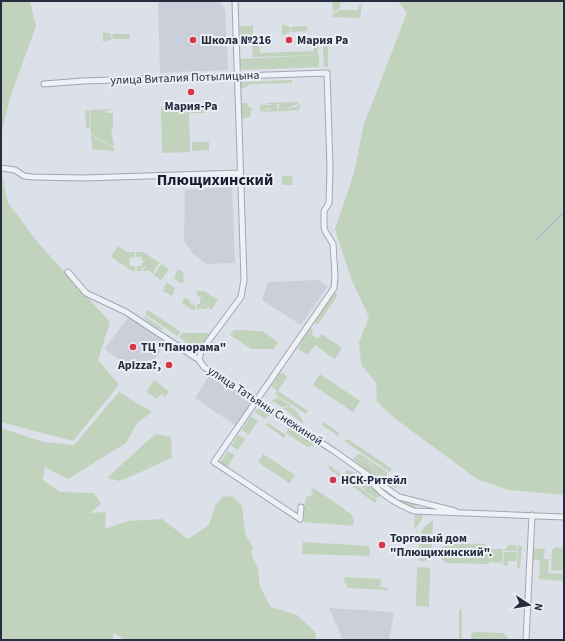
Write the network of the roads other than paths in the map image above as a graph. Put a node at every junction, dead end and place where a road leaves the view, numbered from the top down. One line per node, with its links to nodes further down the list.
1 (235, 1): 2 (street, улица Татьяны Снежиной)
2 (237, 76): 3 (street, улица Виталия Потылицына); 5 (street, улица Татьяны Снежиной); 8 (street, улица Виталия Потылицына)
3 (44, 84)
4 (1, 168): 5 (street)
5 (240, 173): 7 (street, улица Татьяны Снежиной)
6 (68, 272): 7 (street)
7 (199, 360): 8 (street, улица Татьяны Снежиной)
8 (257, 400): 9 (street, улица Татьяны Снежиной); 11 (street)
9 (363, 472): 10 (street, улица Татьяны Снежиной); 10 (street, улица Татьяны Снежиной)
10 (455, 511): 12 (street)
11 (294, 514)
12 (532, 515): 13 (street); 14 (street)
13 (564, 517)
14 (526, 640)

